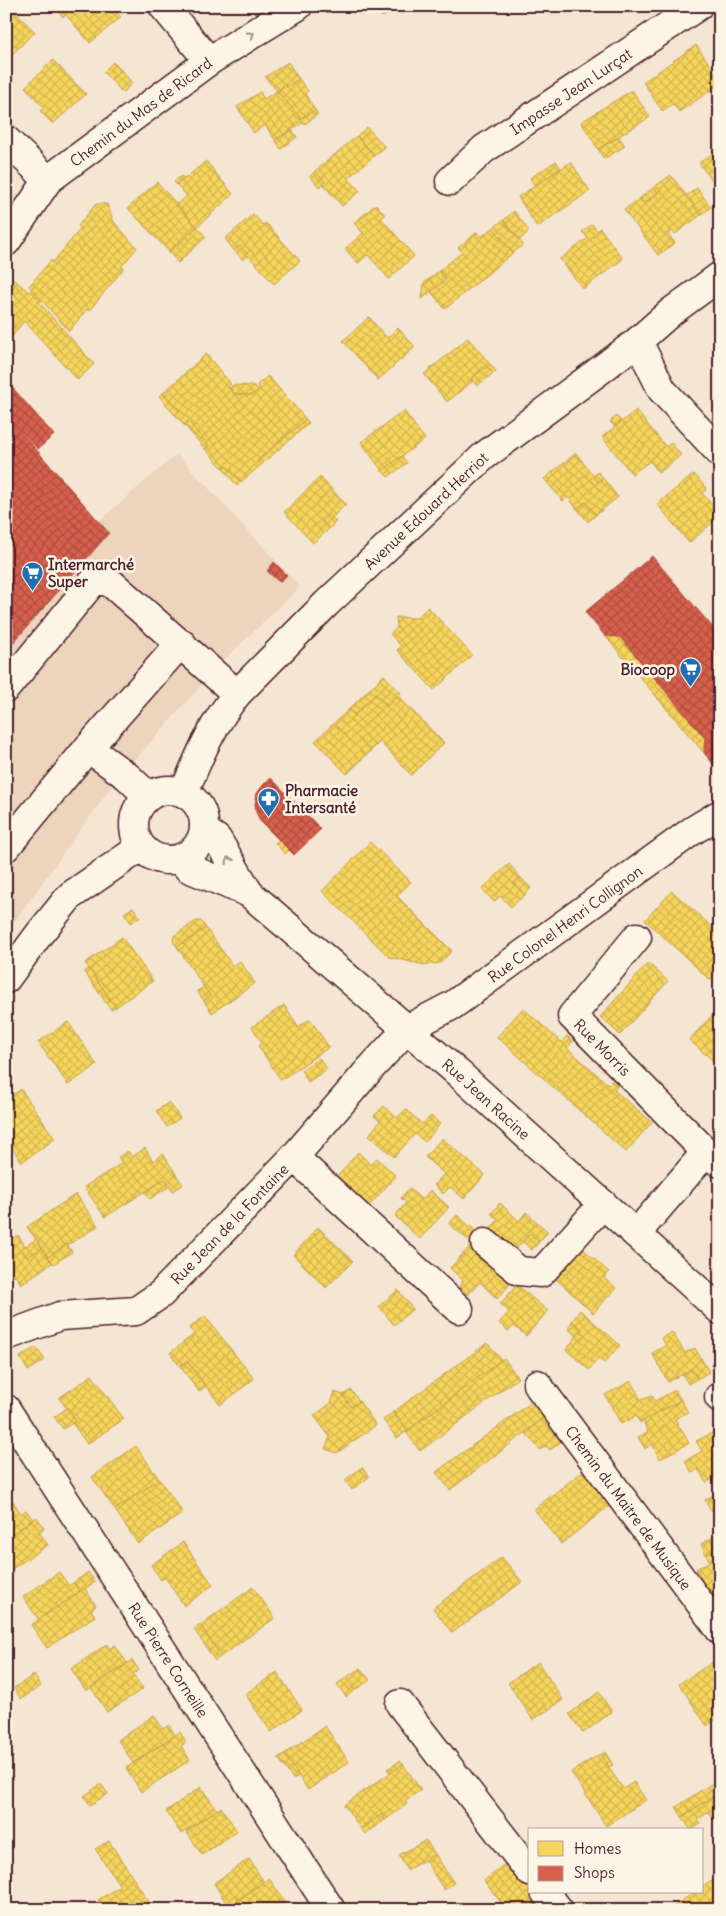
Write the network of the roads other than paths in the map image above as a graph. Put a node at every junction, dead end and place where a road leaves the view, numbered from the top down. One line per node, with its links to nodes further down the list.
1 (162, 6): 4 (street)
2 (298, 6): 4 (street, Chemin du Mas de Ricard, one-way to 2)
3 (698, 6): 7 (street, Impasse Jean Lurçat)
4 (209, 61): 6 (street, Chemin du Mas de Ricard)
5 (6, 140): 6 (street)
6 (48, 180): 8 (street, Chemin du Mas de Ricard)
7 (450, 181)
8 (6, 242)
9 (720, 276): 10 (street, Avenue Edouard Herriot)
10 (638, 341): 11 (street); 14 (street, Avenue Edouard Herriot)
11 (720, 453)
12 (182, 644): 13 (street); 14 (street); 15 (street)
13 (6, 688)
14 (237, 694): 16 (street, Avenue Edouard Herriot)
15 (88, 748): 17 (street); 20 (street)
16 (184, 792): 17 (street); 19 (street)
17 (148, 796): 21 (street)
18 (720, 814): 26 (street, Rue Colonel Henri Collignon)
19 (204, 831): 22 (street); 23 (street, Rue Jean Racine, one-way to 19)
20 (6, 847)
21 (141, 848): 22 (street); 25 (street)
22 (180, 859): 23 (street, Rue Jean Racine)
23 (249, 894): 26 (street, Rue Jean Racine)
24 (637, 937): 28 (street, Rue Morris)
25 (6, 979)
26 (407, 1029): 27 (street, Rue Jean de la Fontaine); 29 (street, Rue Jean Racine)
27 (294, 1157): 32 (street); 34 (street, Rue Jean de la Fontaine)
28 (713, 1157): 30 (street, Rue Morris)
29 (603, 1204): 30 (street, Rue Jean Racine); 31 (street)
30 (636, 1234): 33 (street, Rue Jean Racine)
31 (485, 1243)
32 (459, 1309)
33 (720, 1310)
34 (6, 1336)
35 (537, 1384): 37 (street, Chemin du Maitre de Musique)
36 (6, 1408): 41 (street, Rue Pierre Corneille)
37 (718, 1623)
38 (400, 1704): 39 (street)
39 (528, 1869)
40 (547, 1894): 42 (street)
41 (331, 1910)
42 (559, 1910)

